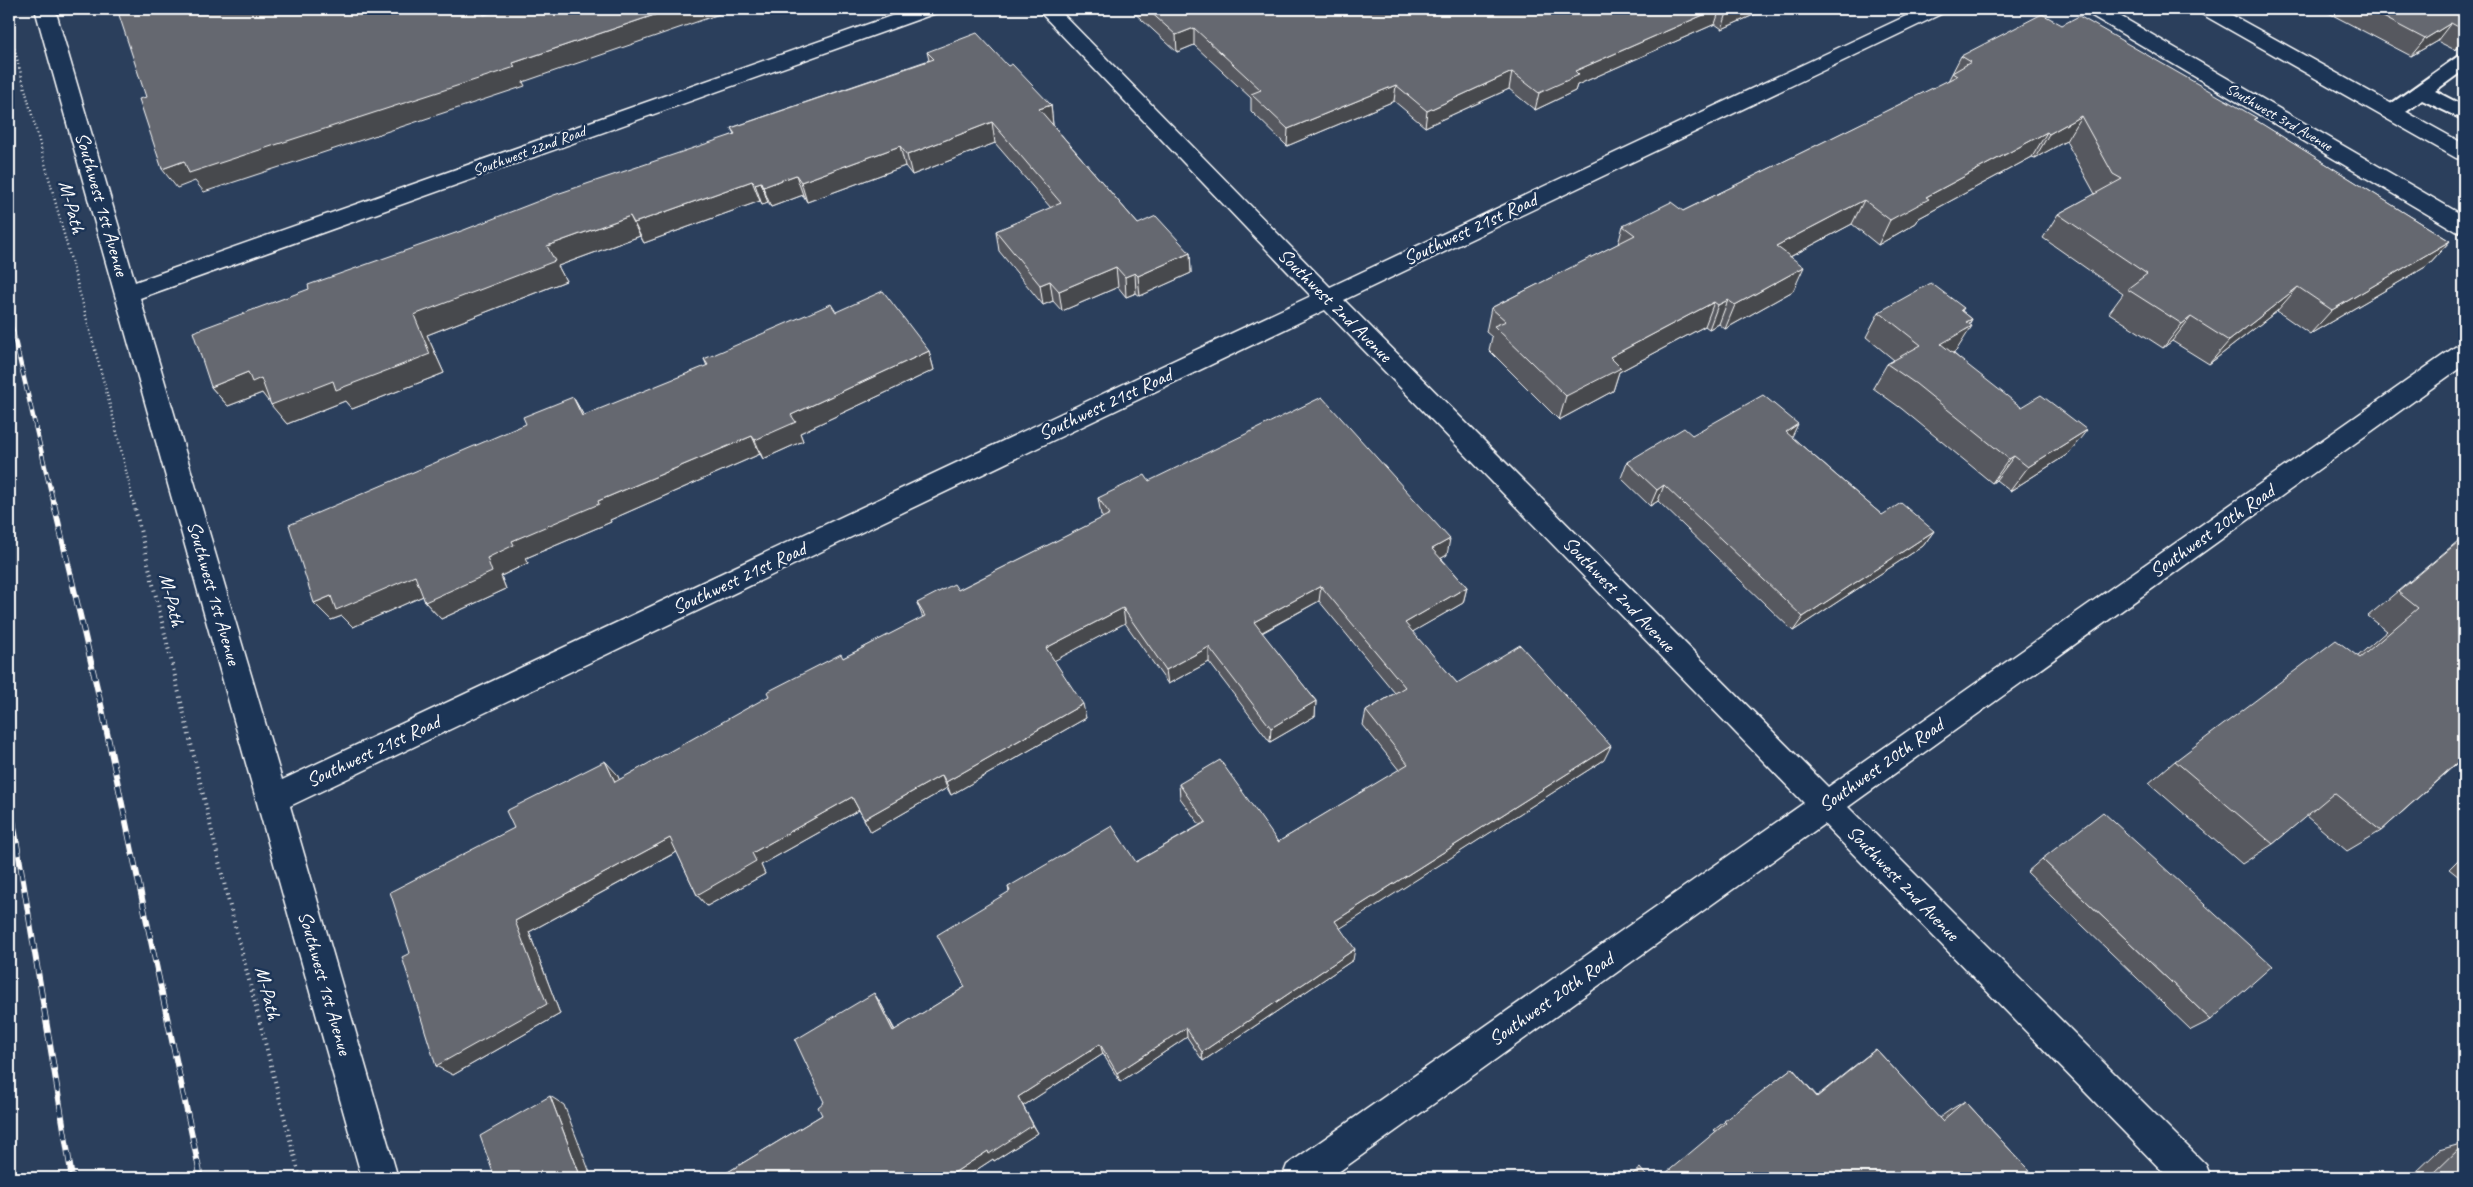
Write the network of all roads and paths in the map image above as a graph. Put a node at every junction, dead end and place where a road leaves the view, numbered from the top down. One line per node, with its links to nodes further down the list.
1 (45, 9): 14 (street, Southwest 1st Avenue)
2 (929, 9): 14 (street, Southwest 22nd Road)
3 (1047, 9): 15 (street, Southwest 2nd Avenue)
4 (1936, 9): 15 (street, Southwest 21st Road)
5 (2094, 9): 13 (street, Southwest 3rd Avenue)
6 (2207, 9): 10 (street)
7 (9, 29): 19 (path, M-Path)
8 (2464, 61): 9 (lane)
9 (2424, 92): 10 (lane); 11 (lane)
10 (2392, 112): 12 (street)
11 (2464, 114)
12 (2464, 153)
13 (2464, 226)
14 (128, 294): 17 (street, Southwest 1st Avenue)
15 (1327, 297): 17 (street, Southwest 21st Road); 18 (street, Southwest 2nd Avenue)
16 (2464, 353): 18 (street, Southwest 20th Road)
17 (273, 799): 20 (street, Southwest 1st Avenue)
18 (1826, 804): 21 (street, Southwest 20th Road); 22 (street, Southwest 2nd Avenue)
19 (300, 1178)
20 (380, 1178)
21 (1300, 1178)
22 (2192, 1178)

